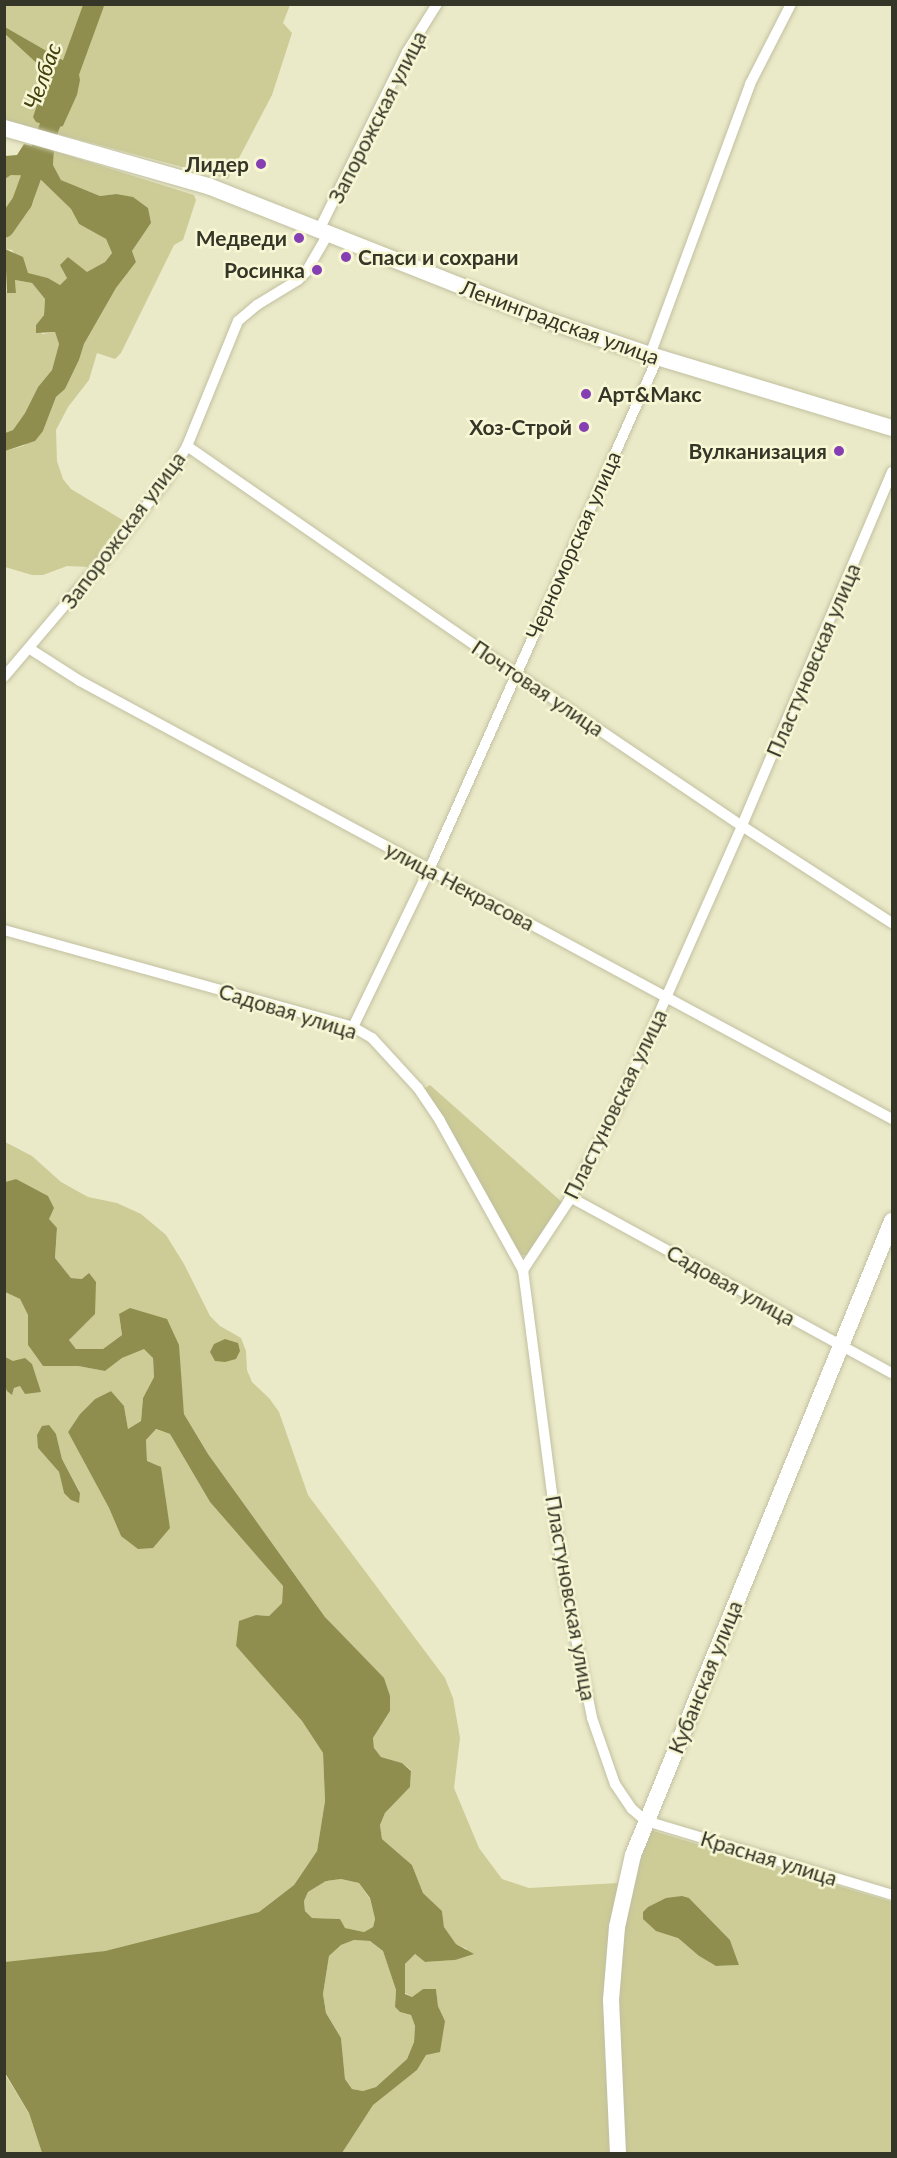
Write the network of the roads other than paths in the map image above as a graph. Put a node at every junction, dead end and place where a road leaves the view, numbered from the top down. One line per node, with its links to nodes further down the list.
1 (436, 4): 4 (street, Запорожская улица)
2 (791, 4): 5 (street, Черноморская улица)
3 (4, 128): 4 (street, Ленинградская улица)
4 (324, 232): 5 (street, Ленинградская улица); 7 (street, Запорожская улица)
5 (654, 356): 6 (street, Ленинградская улица); 10 (street, Черноморская улица)
6 (892, 428)
7 (187, 446): 9 (street, Запорожская улица); 10 (street, Почтовая улица)
8 (892, 472): 12 (street, Пластуновская улица)
9 (30, 649): 11 (street, Запорожская улица); 13 (street, улица Некрасова)
10 (515, 673): 12 (street, Почтовая улица); 13 (street, Черноморская улица)
11 (4, 677)
12 (742, 826): 14 (street, Почтовая улица); 16 (street, Пластуновская улица)
13 (429, 870): 16 (street, улица Некрасова); 17 (street, Черноморская улица)
14 (892, 923)
15 (4, 930): 17 (street, Садовая улица)
16 (666, 999): 18 (street, улица Некрасова); 19 (street, Пластуновская улица)
17 (353, 1027): 21 (street, Садовая улица)
18 (892, 1119)
19 (570, 1197): 21 (street, Пластуновская улица); 22 (street, Садовая улица)
20 (892, 1221): 22 (street, Кубанская улица)
21 (523, 1270): 24 (street, Пластуновская улица)
22 (842, 1345): 23 (street, Садовая улица); 24 (street, Кубанская улица)
23 (892, 1373)
24 (646, 1821): 25 (street, Красная улица); 26 (street, Кубанская улица)
25 (892, 1895)
26 (618, 2154)

